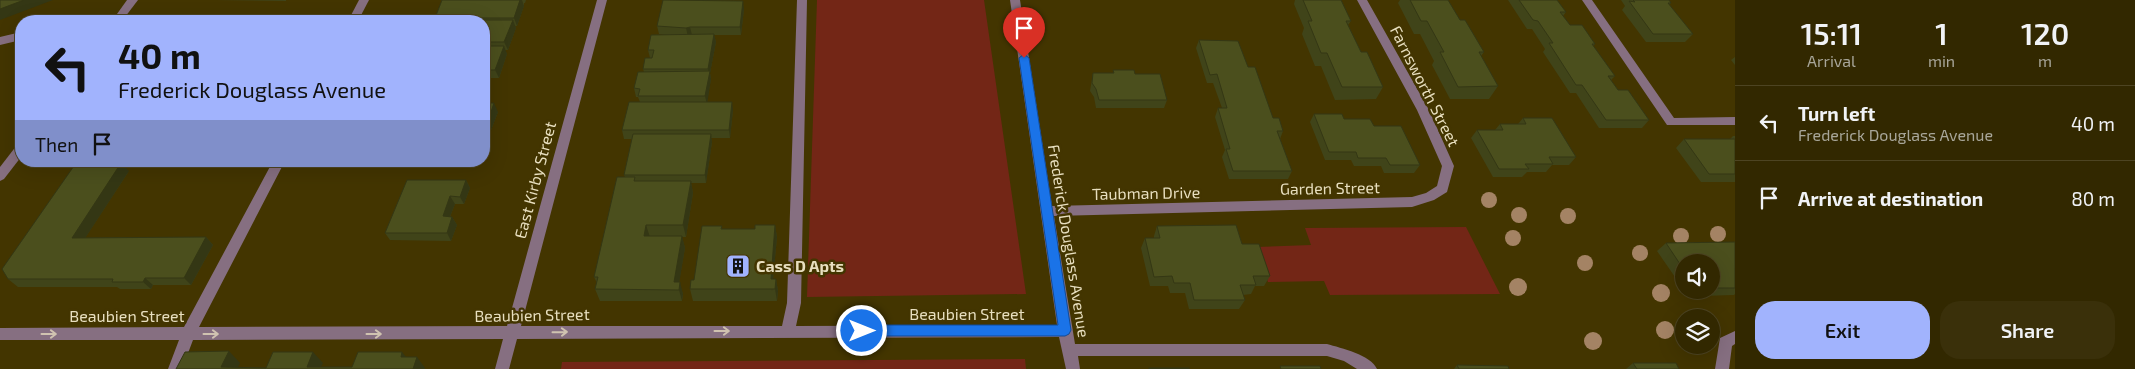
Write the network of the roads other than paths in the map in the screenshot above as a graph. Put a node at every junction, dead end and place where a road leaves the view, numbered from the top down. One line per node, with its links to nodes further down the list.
1 (133, 0): 8 (street)
2 (364, 0): 9 (street)
3 (602, 0): 21 (street, East Kirby Street)
4 (802, 0): 20 (street)
5 (1015, 0): 18 (street, Frederick Douglass Avenue)
6 (1362, 0): 16 (street, Farnsworth Street)
7 (1587, 0): 12 (street)
8 (122, 15)
9 (356, 15)
10 (15, 38): 11 (street)
11 (0, 42)
12 (1735, 121)
13 (15, 156): 15 (street)
14 (276, 167): 23 (street)
15 (0, 176)
16 (1443, 189): 17 (street, Garden Street)
17 (1216, 207): 18 (street, Taubman Drive)
18 (1048, 211): 19 (street, Frederick Douglass Avenue)
19 (1065, 330): 20 (street, Beaubien Street); 25 (street, Frederick Douglass Avenue)
20 (788, 331): 21 (street, Beaubien Street, one-way to 20)
21 (511, 333): 23 (street, Beaubien Street, one-way to 21); 27 (street, East Kirby Street)
22 (0, 334): 23 (street, Beaubien Street, one-way to 23)
23 (188, 334): 26 (street)
24 (1730, 340): 30 (street)
25 (1070, 350): 28 (street, Frederick Douglass Avenue); 29 (street)
26 (175, 369)
27 (502, 369)
28 (1073, 369)
29 (1370, 369)
30 (1722, 369)

